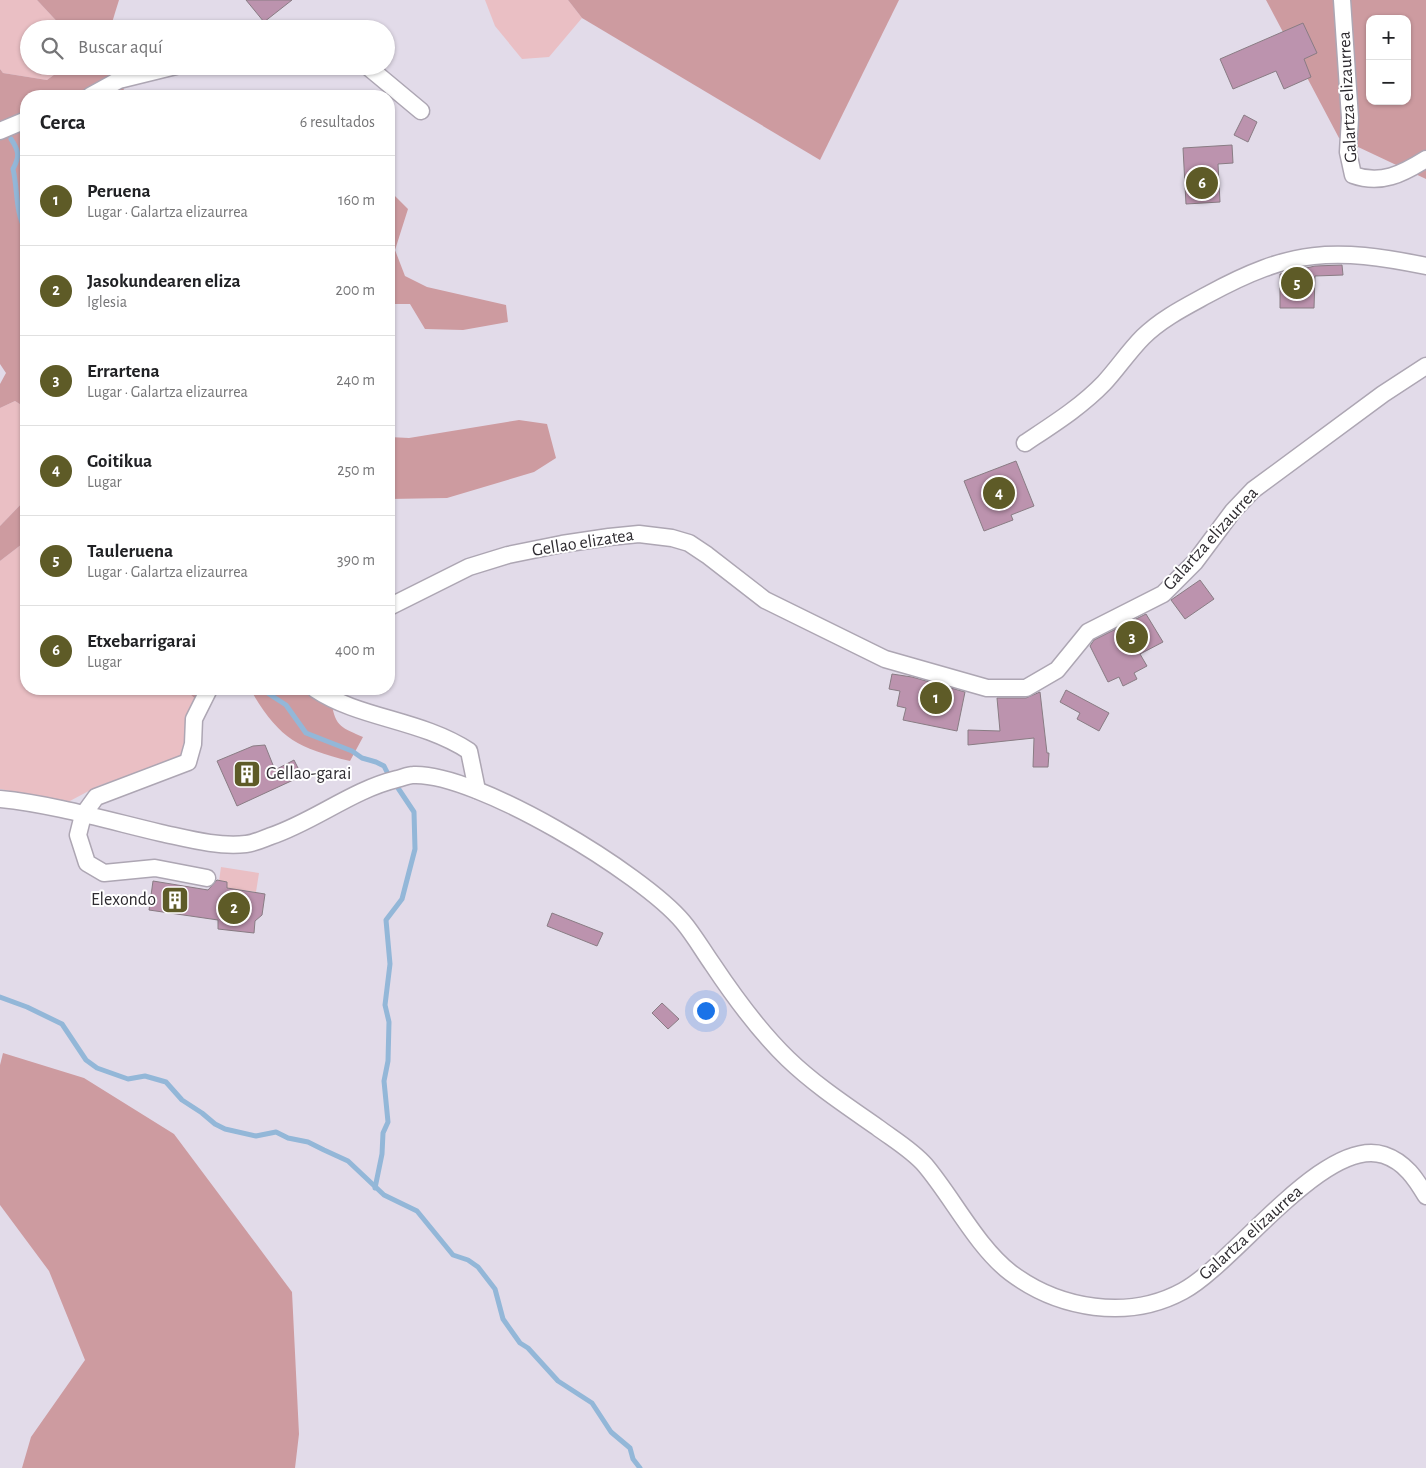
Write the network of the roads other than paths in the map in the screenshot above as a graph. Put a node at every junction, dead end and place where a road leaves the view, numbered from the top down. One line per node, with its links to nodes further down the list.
1 (1342, 0): 8 (street, Galartza elizaurrea)
2 (139, 75): 4 (street)
3 (378, 75): 5 (street)
4 (101, 90)
5 (421, 111)
6 (20, 123): 7 (street)
7 (0, 131)
8 (1426, 159)
9 (1426, 266): 11 (street)
10 (1426, 366): 13 (street, Galartza elizaurrea)
11 (1025, 444)
12 (395, 604): 13 (street, Gellao elizatea)
13 (875, 655)
14 (206, 695): 18 (street)
15 (326, 695): 16 (street)
16 (477, 790): 18 (street, Galartza elizaurrea); 20 (street, Galartza elizaurrea)
17 (0, 799): 18 (street, Galartza elizaurrea)
18 (82, 815): 19 (street)
19 (207, 878)
20 (1426, 1196)

